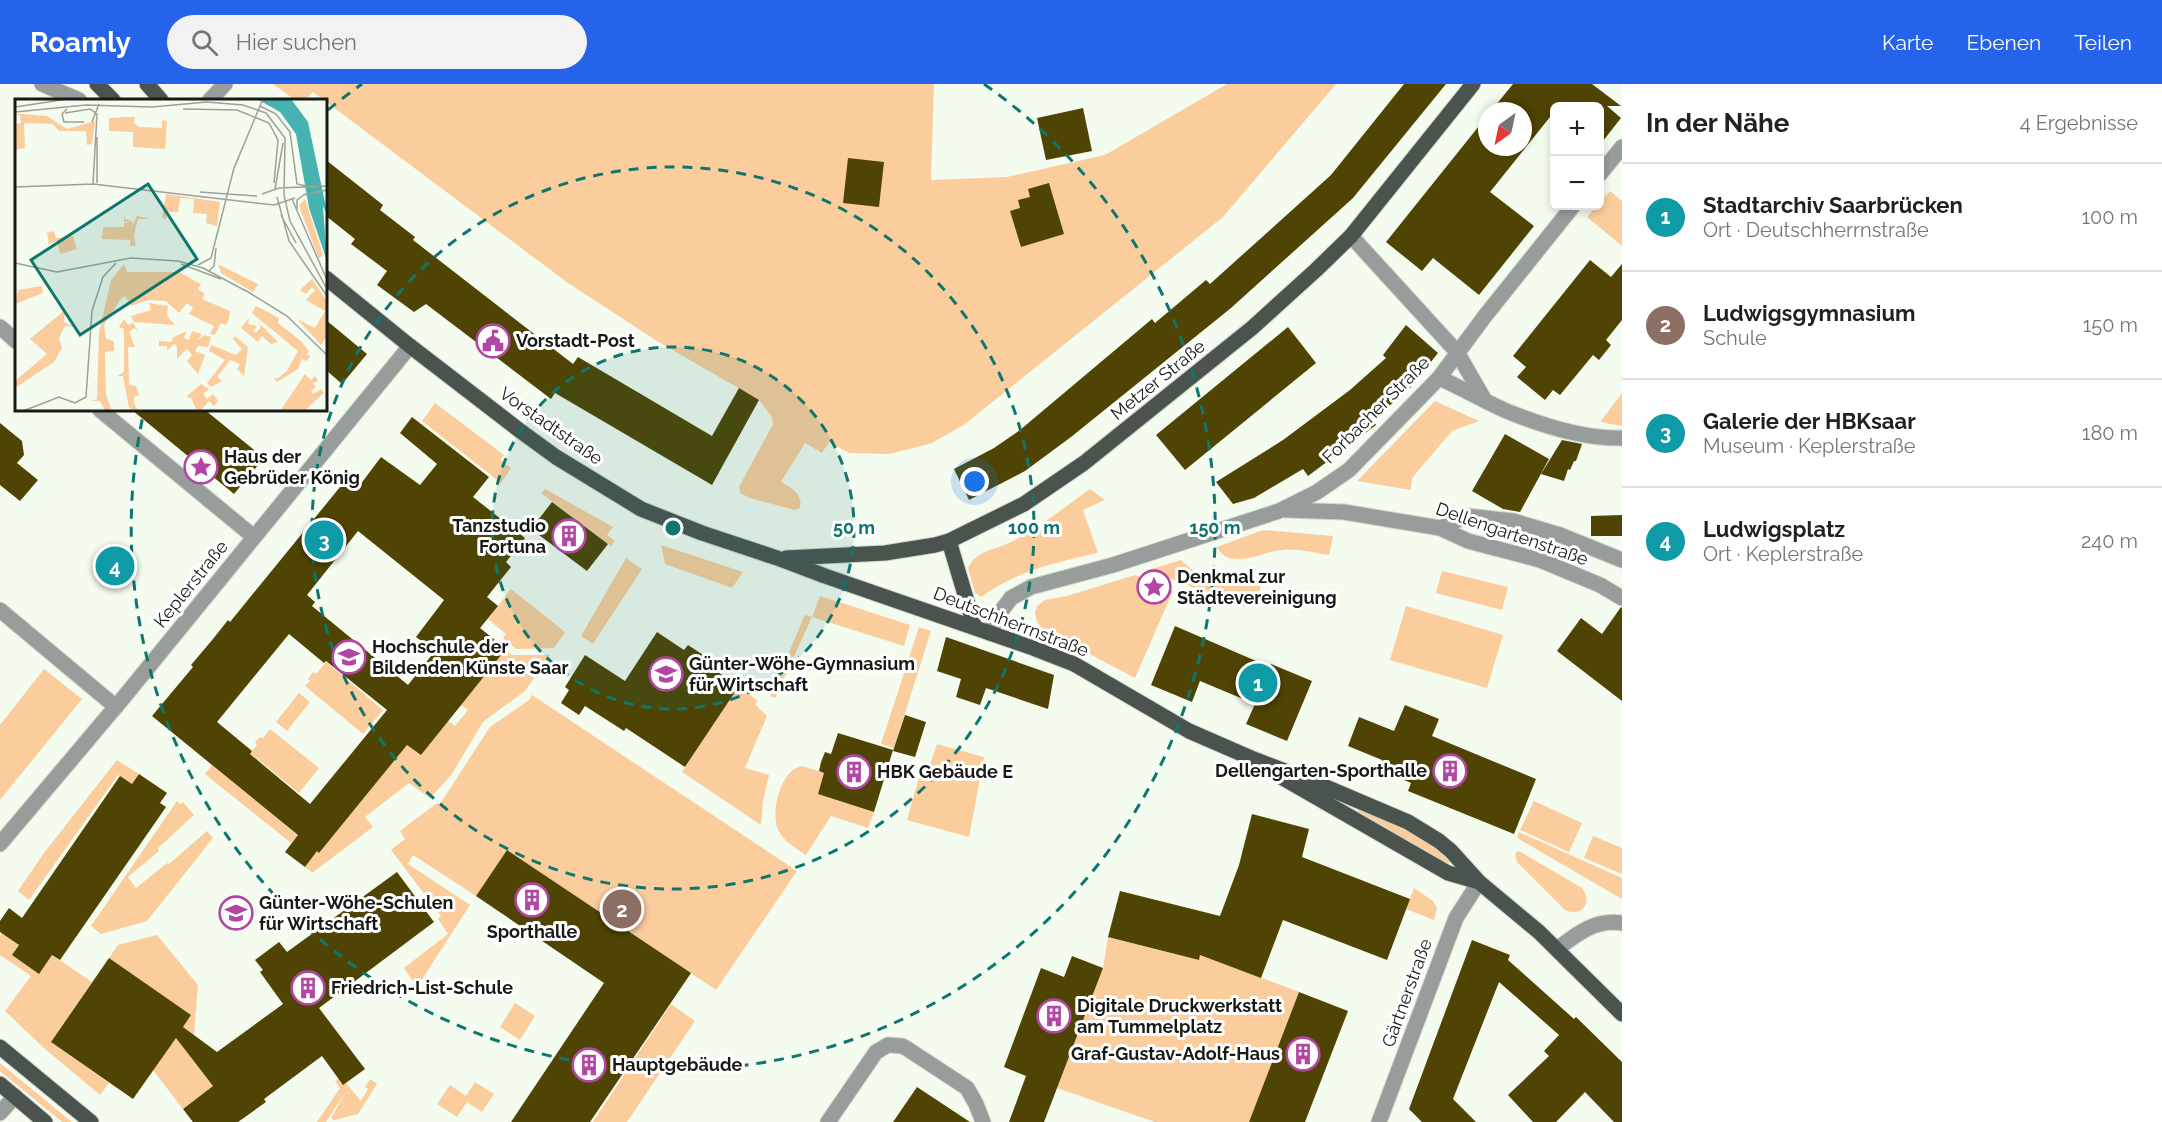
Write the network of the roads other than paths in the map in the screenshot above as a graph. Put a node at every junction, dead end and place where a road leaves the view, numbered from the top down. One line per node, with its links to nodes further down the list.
1 (42, 84): 6 (street)
2 (97, 84): 7 (main road)
3 (147, 84): 8 (main road)
4 (225, 84): 9 (street)
5 (1473, 84): 13 (main road, Metzer Straße)
6 (76, 99)
7 (112, 99)
8 (160, 99)
9 (211, 99)
10 (1622, 147): 11 (street)
11 (1604, 168)
12 (1570, 210): 18 (street, Forbacher Straße)
13 (1351, 236): 18 (street); 26 (main road, Metzer Straße)
14 (327, 279): 17 (main road, Vorstadtstraße)
15 (0, 327): 16 (street)
16 (15, 339)
17 (410, 346): 25 (street, Keplerstraße); 27 (main road, Vorstadtstraße)
18 (1457, 352): 19 (street, Forbacher Straße); 20 (street)
19 (1439, 378): 20 (street); 23 (street, Forbacher Straße)
20 (1484, 399): 22 (street)
21 (101, 411): 25 (street)
22 (1622, 438)
23 (1279, 511): 24 (street, Dellengartenstraße); 31 (street, Forbacher Straße)
24 (1440, 528): 28 (street); 29 (street, Dellengartenstraße)
25 (254, 537): 32 (street, Keplerstraße)
26 (948, 541): 27 (main road, Metzer Straße); 31 (main road)
27 (780, 558): 31 (main road, Deutschherrnstraße)
28 (1622, 560)
29 (1622, 598)
30 (0, 610): 32 (street)
31 (982, 631): 33 (main road, Deutschherrnstraße)
32 (116, 707): 34 (street, Keplerstraße)
33 (1251, 758): 35 (main road, Deutschherrnstraße); 35 (main road, Deutschherrnstraße)
34 (0, 844)
35 (1479, 882): 37 (main road, Deutschherrnstraße); 47 (street, Gärtnerstraße)
36 (1622, 923): 37 (street)
37 (1557, 950): 38 (main road, Deutschherrnstraße)
38 (1622, 1014)
39 (0, 1047): 44 (main road)
40 (0, 1084): 41 (main road)
41 (15, 1096): 42 (street); 43 (main road)
42 (0, 1113)
43 (45, 1122)
44 (91, 1122)
45 (828, 1122): 46 (street)
46 (983, 1122)
47 (1379, 1122)

